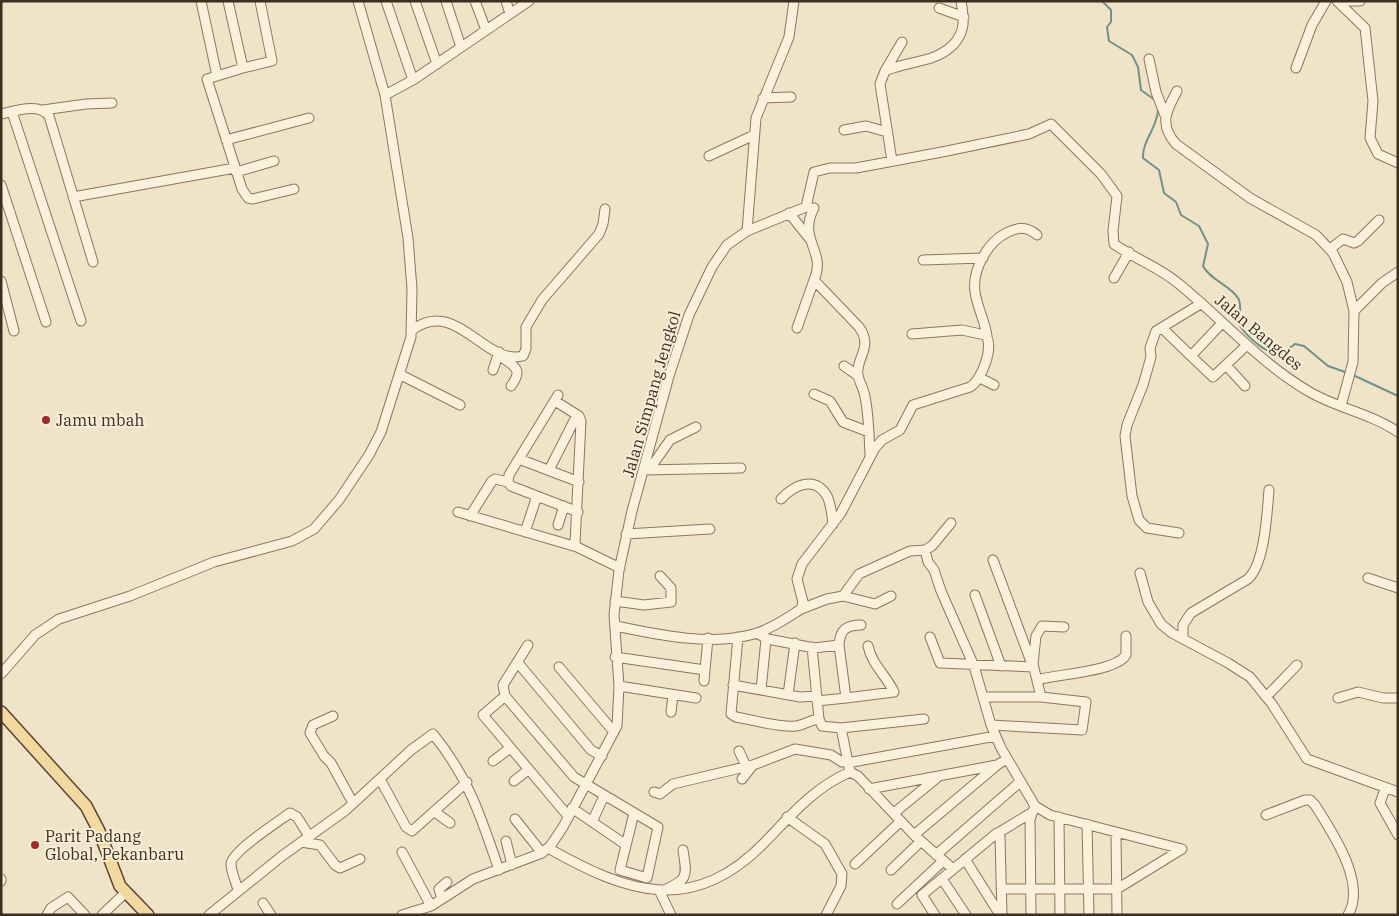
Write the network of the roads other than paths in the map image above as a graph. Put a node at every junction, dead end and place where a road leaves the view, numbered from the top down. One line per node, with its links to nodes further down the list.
1 (201, 1): 27 (street)
2 (228, 1): 24 (street)
3 (260, 1): 24 (street)
4 (358, 1): 30 (street)
5 (386, 1): 28 (street)
6 (415, 1): 23 (street)
7 (446, 1): 21 (street)
8 (476, 1): 19 (street)
9 (506, 1): 17 (street)
10 (529, 1): 17 (street)
11 (794, 1): 32 (street)
12 (961, 1): 18 (street)
13 (1326, 1): 25 (street)
14 (1339, 1): 15 (street); 46 (street)
15 (1360, 1)
16 (939, 8): 18 (street)
17 (510, 14): 19 (street)
18 (964, 17): 26 (street)
19 (486, 30): 21 (street)
20 (902, 42): 26 (street)
21 (461, 47): 23 (street)
22 (1149, 59): 37 (street)
23 (437, 64): 28 (street)
24 (243, 68): 27 (street)
25 (1296, 68)
26 (885, 71): 40 (street)
27 (217, 76): 42 (street)
28 (413, 80): 30 (street)
29 (1177, 91): 37 (street)
30 (385, 95): 74 (street)
31 (791, 97): 32 (street)
32 (763, 98): 41 (street)
33 (112, 103): 34 (street)
34 (43, 110): 35 (street); 50 (street)
35 (12, 112): 36 (street); 69 (street)
36 (1, 114)
37 (1165, 115): 58 (street)
38 (309, 118): 42 (street)
39 (844, 130): 40 (street)
40 (887, 132): 45 (street)
41 (754, 135): 43 (street); 55 (street)
42 (226, 140): 47 (street)
43 (709, 156)
44 (274, 161): 47 (street)
45 (892, 162): 51 (street); 59 (street)
46 (1398, 162)
47 (235, 170): 49 (street); 50 (street)
48 (1, 185): 70 (street)
49 (294, 189)
50 (73, 198): 62 (street)
51 (806, 207): 53 (street, Jalan Simpang Jengkol); 57 (street)
52 (605, 209): 79 (street)
53 (789, 212): 55 (street, Jalan Simpang Jengkol); 57 (street)
54 (1379, 220): 58 (street)
55 (747, 231): 101 (street, Jalan Simpang Jengkol)
56 (1038, 235): 60 (street)
57 (810, 238): 65 (street)
58 (1330, 249): 68 (street)
59 (1129, 252): 64 (street); 67 (street)
60 (983, 258): 61 (street); 77 (street)
61 (923, 260)
62 (93, 262)
63 (1398, 272): 68 (street)
64 (1114, 278)
65 (814, 280): 72 (street); 84 (street)
66 (1, 281): 75 (street)
67 (1202, 303): 71 (street, Jalan Bangdes); 73 (street, Jalan Bangdes)
68 (1354, 311): 92 (street)
69 (81, 321)
70 (46, 322)
71 (1222, 323): 78 (street, Jalan Bangdes); 80 (street)
72 (797, 328)
73 (1162, 328): 80 (street); 116 (street, Jalan Bangdes)
74 (412, 330): 79 (street); 85 (street)
75 (14, 331)
76 (912, 334): 77 (street)
77 (987, 336): 86 (street)
78 (1246, 345): 81 (street); 92 (street, Jalan Bangdes)
79 (498, 353): 83 (street); 88 (street)
80 (1191, 356): 81 (street)
81 (1226, 365): 89 (street)
82 (844, 366): 84 (street)
83 (493, 370)
84 (857, 374): 95 (street)
85 (401, 375): 91 (street); 154 (street)
86 (980, 378): 87 (street); 97 (street)
87 (994, 385)
88 (511, 386)
89 (1245, 386)
90 (814, 394): 95 (street)
91 (460, 405)
92 (1341, 406): 96 (street, Jalan Bangdes)
93 (577, 415): 98 (street); 100 (street); 103 (street)
94 (696, 427): 101 (street)
95 (869, 432): 97 (street)
96 (1398, 432)
97 (870, 455): 112 (street)
98 (519, 459): 100 (street); 102 (street)
99 (741, 468): 101 (street)
100 (549, 470): 103 (street)
101 (646, 470): 117 (street, Jalan Simpang Jengkol)
102 (508, 482): 105 (street); 110 (street)
103 (579, 482): 109 (street)
104 (1269, 490): 138 (street)
105 (537, 496): 107 (street); 115 (street)
106 (781, 498): 112 (street)
107 (564, 506): 109 (street); 113 (street)
108 (458, 512): 110 (street)
109 (578, 512): 118 (street)
110 (470, 516): 115 (street)
111 (951, 523): 119 (street)
112 (833, 524): 130 (street)
113 (558, 525)
114 (710, 529): 117 (street)
115 (525, 532): 118 (street)
116 (1179, 533)
117 (626, 534): 121 (street, Jalan Simpang Jengkol)
118 (576, 548): 121 (street)
119 (925, 550): 127 (street); 150 (street)
120 (993, 560): 152 (street)
121 (620, 568): 129 (street, Jalan Simpang Jengkol)
122 (1140, 573): 138 (street)
123 (660, 576): 129 (street)
124 (1368, 578): 125 (street)
125 (1398, 588)
126 (975, 595): 151 (street)
127 (843, 596): 128 (street); 130 (street)
128 (891, 596)
129 (615, 601): 132 (street, Jalan Simpang Jengkol)
130 (801, 609): 134 (street)
131 (861, 625): 143 (street)
132 (616, 626): 139 (street); 146 (street, Jalan Simpang Jengkol)
133 (1064, 627): 152 (street)
134 (756, 633): 136 (street); 140 (street)
135 (1126, 636): 155 (street)
136 (738, 637): 139 (street); 157 (street)
137 (930, 637): 150 (street)
138 (1183, 637): 165 (street)
139 (708, 638): 153 (street)
140 (766, 639): 141 (street); 159 (street)
141 (795, 643): 145 (street); 161 (street)
142 (528, 645): 147 (street)
143 (839, 645): 145 (street); 168 (street)
144 (868, 646): 168 (street)
145 (812, 647): 167 (street)
146 (615, 658): 153 (street); 158 (street, Jalan Simpang Jengkol)
147 (518, 663): 162 (street); 182 (street)
148 (1297, 665): 165 (street)
149 (559, 666): 178 (street)
150 (974, 666): 151 (street); 163 (street)
151 (1001, 666): 152 (street)
152 (1033, 667): 155 (street)
153 (705, 670): 156 (street)
154 (1, 674)
155 (1037, 680): 164 (street)
156 (704, 682)
157 (733, 685): 159 (street); 174 (street)
158 (619, 686): 160 (street); 178 (street, Jalan Simpang Jengkol)
159 (761, 690): 161 (street)
160 (673, 695): 166 (street); 172 (street)
161 (788, 695): 167 (street)
162 (505, 696): 180 (street); 195 (street)
163 (983, 697): 164 (street); 176 (street)
164 (1041, 697): 176 (street)
165 (1266, 697): 196 (street)
166 (696, 698)
167 (817, 698): 168 (street); 174 (street)
168 (846, 698)
169 (1338, 698): 170 (street)
170 (1398, 698)
171 (1, 712): 244 (main road)
172 (671, 712)
173 (333, 716): 201 (street)
174 (819, 719): 177 (street)
175 (924, 719): 177 (street)
176 (991, 725): 179 (street)
177 (840, 728): 185 (street)
178 (614, 732): 182 (street, Jalan Simpang Jengkol)
179 (996, 736): 183 (street); 185 (street)
180 (510, 748): 184 (street); 188 (street)
181 (739, 751): 187 (street)
182 (602, 756): 195 (street, Jalan Simpang Jengkol)
183 (1007, 759): 186 (street); 194 (street)
184 (493, 761)
185 (848, 765): 187 (street); 197 (street); 208 (street)
186 (998, 765): 189 (street); 219 (street)
187 (749, 766): 191 (street); 198 (street)
188 (528, 770): 193 (street); 204 (street)
189 (938, 776): 197 (street); 206 (street)
190 (380, 779): 192 (street); 201 (street); 203 (street)
191 (742, 779)
192 (467, 782): 203 (street); 233 (street)
193 (514, 782)
194 (1020, 782): 202 (street); 227 (street)
195 (585, 785): 200 (street); 204 (street, Jalan Simpang Jengkol)
196 (1385, 788): 199 (street); 218 (street)
197 (869, 789): 206 (street)
198 (654, 792)
199 (1398, 792)
200 (604, 796): 205 (street); 212 (street)
201 (353, 803): 215 (street)
202 (1033, 810): 209 (street); 217 (street); 241 (street)
203 (435, 812): 213 (street)
204 (570, 812): 212 (street); 225 (street, Jalan Simpang Jengkol)
205 (634, 813): 223 (street); 223 (street)
206 (894, 813): 211 (street)
207 (1266, 815): 266 (street)
208 (787, 817): 243 (street); 258 (street)
209 (1059, 817): 214 (street); 242 (street)
210 (516, 819): 225 (street)
211 (901, 821): 219 (street); 230 (street)
212 (592, 822): 223 (street)
213 (450, 823)
214 (1087, 824): 216 (street); 238 (street)
215 (318, 830): 220 (street); 222 (street)
216 (1116, 832): 239 (street); 239 (street)
217 (998, 833): 229 (street); 237 (street)
218 (1398, 835)
219 (917, 838): 227 (street); 234 (street)
220 (305, 839): 222 (street); 240 (street); 240 (street)
221 (506, 842): 231 (street)
222 (320, 845): 228 (street)
223 (626, 845)
224 (683, 850): 243 (street)
225 (545, 851): 231 (street); 243 (street)
226 (402, 852): 248 (street)
227 (940, 858): 232 (street); 247 (street)
228 (360, 859)
229 (965, 859): 232 (street); 261 (street)
230 (855, 864)
231 (512, 865): 233 (street)
232 (953, 869): 235 (street)
233 (499, 870): 245 (street)
234 (890, 870)
235 (942, 879): 259 (street); 260 (street)
236 (447, 882): 245 (street)
237 (1002, 889): 241 (street); 261 (street)
238 (1088, 889): 239 (street); 242 (street); 264 (street)
239 (1117, 889): 265 (street)
240 (238, 890): 254 (street)
241 (1030, 890): 242 (street); 262 (street)
242 (1060, 890): 263 (street)
243 (660, 892): 257 (street)
244 (125, 893): 252 (street); 253 (main road)
245 (442, 899): 248 (street)
246 (263, 903): 255 (street)
247 (897, 904)
248 (431, 906): 249 (street)
249 (416, 913): 256 (street)
250 (46, 915): 251 (street)
251 (86, 915)
252 (102, 915)
253 (148, 915)
254 (209, 915)
255 (271, 915)
256 (402, 915)
257 (670, 915)
258 (826, 915)
259 (935, 915)
260 (966, 915)
261 (1001, 915)
262 (1031, 915)
263 (1060, 915)
264 (1089, 915)
265 (1117, 915)
266 (1348, 915)

